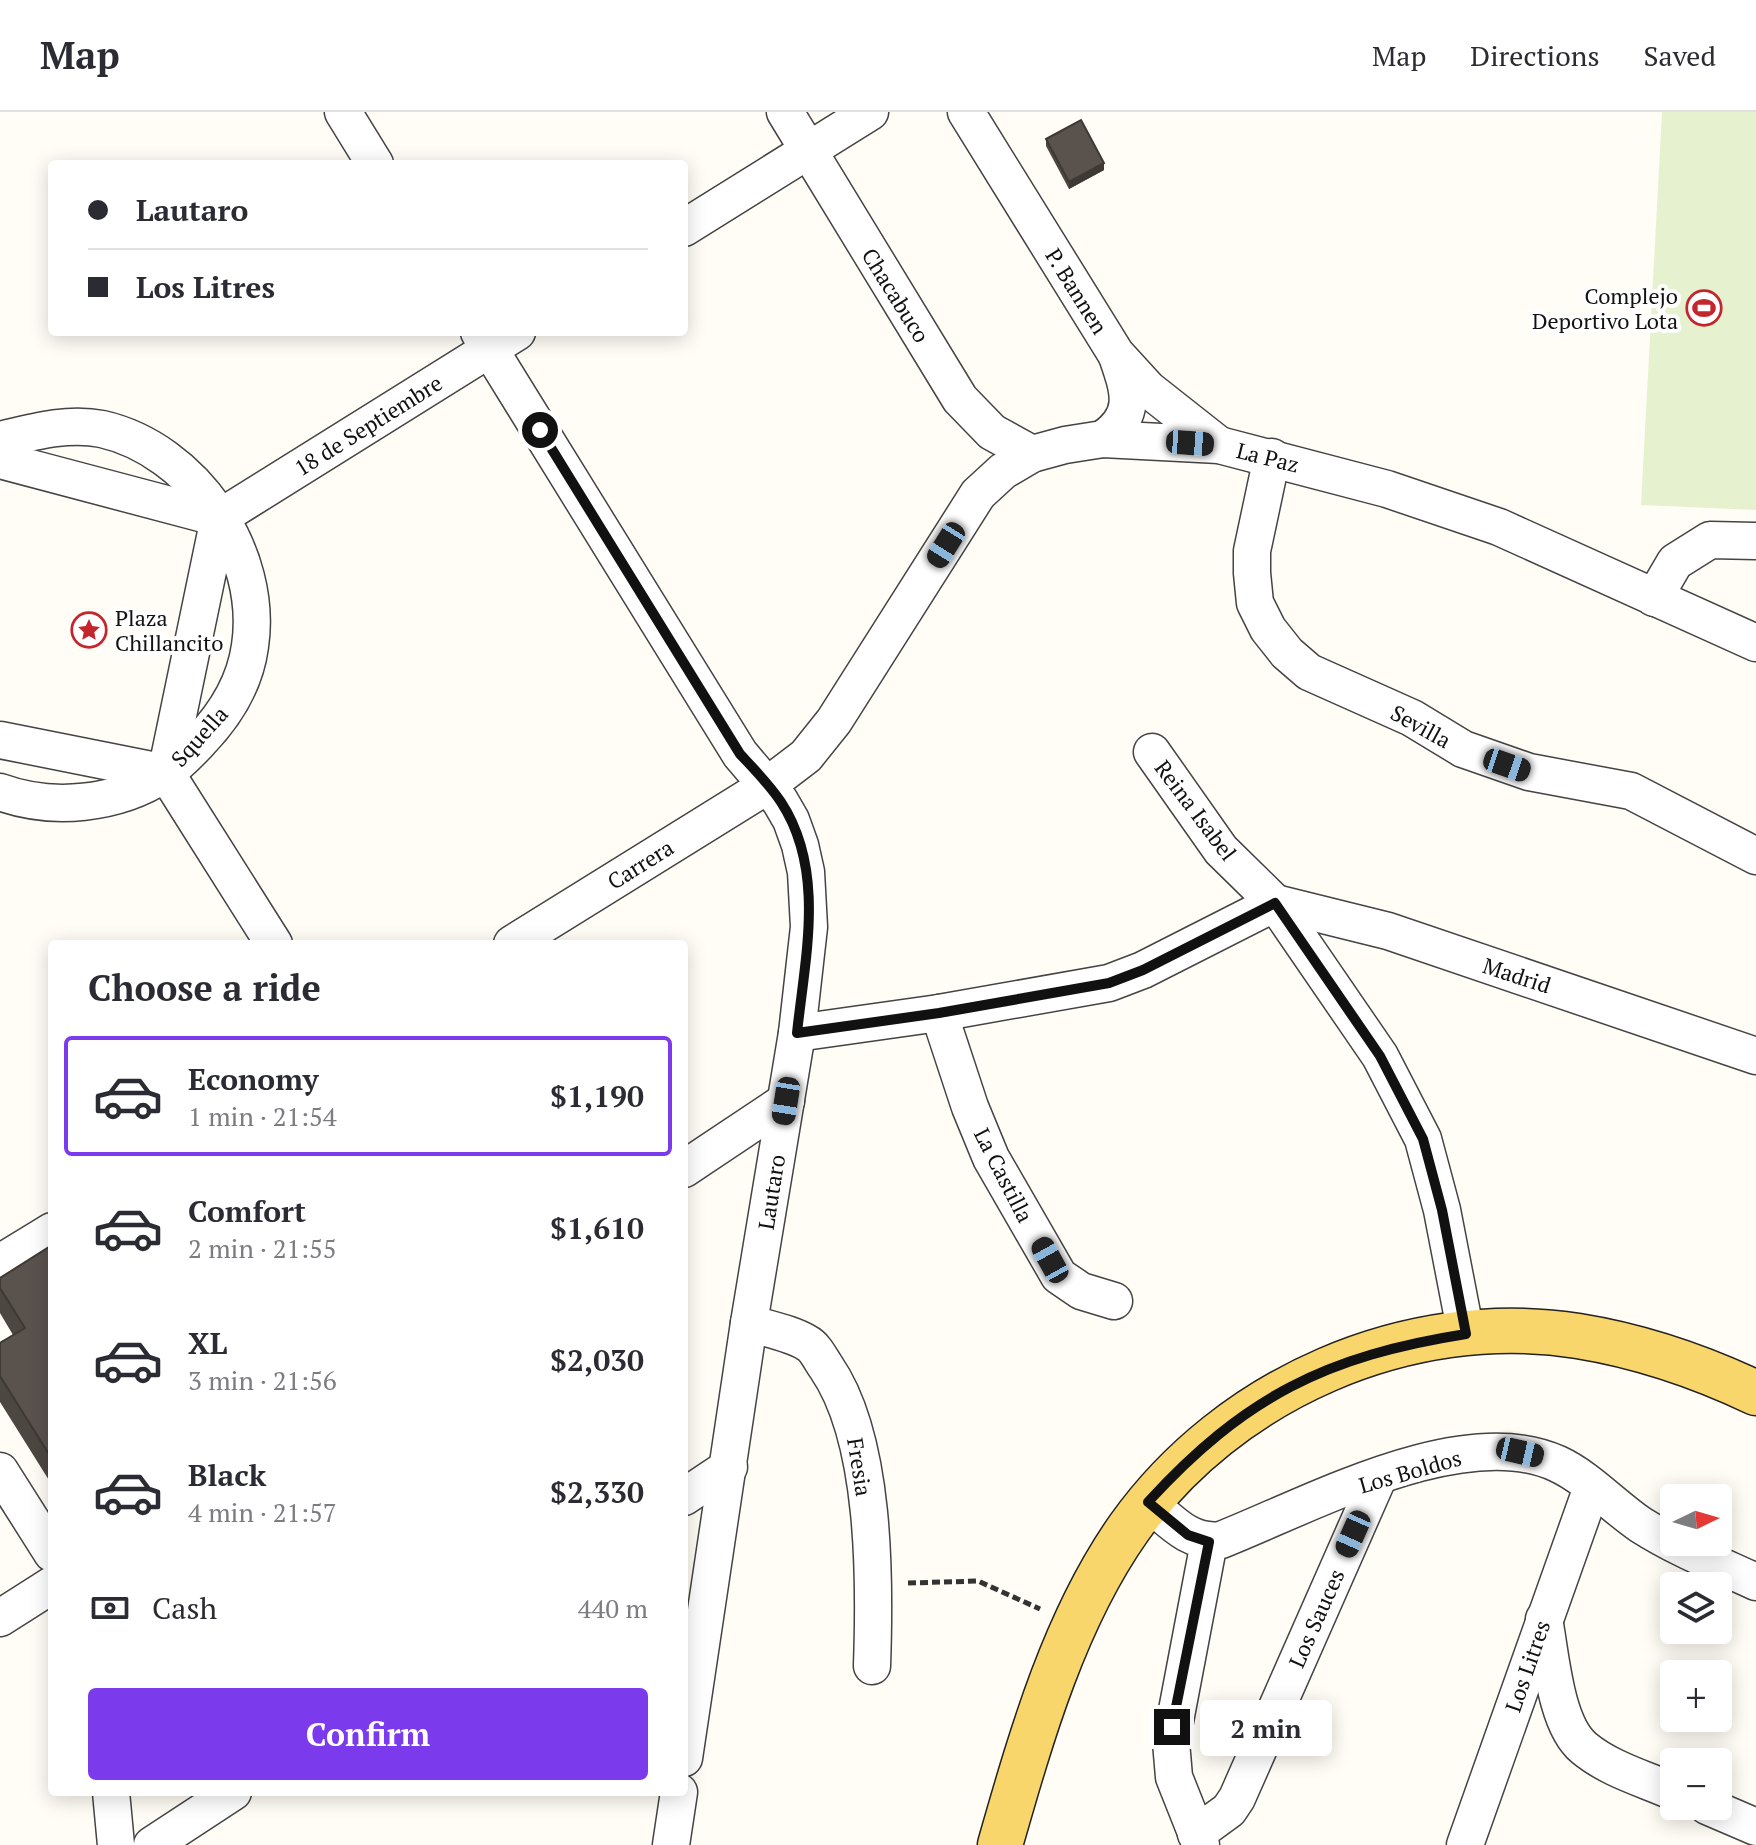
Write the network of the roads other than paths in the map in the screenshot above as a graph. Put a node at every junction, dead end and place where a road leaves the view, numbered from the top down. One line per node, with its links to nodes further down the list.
1 (343, 112): 6 (street)
2 (785, 112): 5 (street, Chacabuco)
3 (870, 112): 5 (street)
4 (966, 112): 9 (street, P. Bannen)
5 (807, 151): 7 (street); 13 (street, Chacabuco)
6 (373, 160)
7 (688, 225)
8 (495, 338): 16 (street, 18 de Septiembre); 23 (street, Lautaro)
9 (1116, 354): 10 (street); 12 (street, P. Bannen)
10 (1103, 439): 12 (street, La Paz); 13 (street, La Paz)
11 (0, 440): 16 (street, Squella)
12 (1219, 445): 14 (street, La Paz)
13 (1032, 454): 23 (street, La Paz)
14 (1272, 457): 18 (street, La Paz); 25 (street, Sevilla)
15 (0, 460): 16 (street)
16 (219, 518): 22 (street, Squella); 22 (street, Squella)
17 (1756, 541): 18 (street)
18 (1654, 598): 19 (street, La Paz)
19 (1756, 643)
20 (0, 740): 22 (street, Squella)
21 (1152, 752): 26 (street, Reina Isabel)
22 (166, 773): 24 (street, Squella); 27 (street, Squella)
23 (768, 785): 28 (street, Carrera); 30 (street, Lautaro)
24 (0, 792)
25 (1756, 856)
26 (1275, 903): 29 (street); 31 (street, Madrid); 38 (street, Reina Isabel)
27 (271, 940)
28 (518, 940)
29 (939, 1013): 30 (street); 36 (street, La Castilla)
30 (797, 1033): 32 (street, Lautaro)
31 (1756, 1056)
32 (786, 1101): 33 (street); 37 (street, Lautaro)
33 (688, 1166)
34 (48, 1233): 35 (street)
35 (0, 1263)
36 (1114, 1301)
37 (749, 1323): 40 (street, Lautaro); 52 (street, Fresia)
38 (1466, 1334): 39 (main road); 45 (main road)
39 (1756, 1393)
40 (729, 1467): 44 (street); 53 (street, Lautaro)
41 (0, 1471): 47 (street)
42 (1379, 1476): 43 (street, Los Boldos); 46 (street, Los Boldos); 60 (street, Los Sauces)
43 (1592, 1487): 48 (street, Los Boldos); 51 (street, Los Litres)
44 (688, 1494)
45 (1148, 1502): 46 (street); 64 (main road)
46 (1209, 1542): 60 (street)
47 (48, 1547)
48 (1756, 1582)
49 (48, 1588): 50 (street)
50 (0, 1618)
51 (1544, 1618): 54 (street); 65 (street, Los Litres)
52 (872, 1666)
53 (688, 1732)
54 (1660, 1786)
55 (111, 1796): 62 (street)
56 (227, 1796): 63 (street)
57 (678, 1796): 61 (street)
58 (1732, 1817): 59 (street)
59 (1756, 1827)
60 (1198, 1839)
61 (667, 1842)
62 (116, 1845)
63 (152, 1845)
64 (1000, 1845)
65 (1465, 1845)

